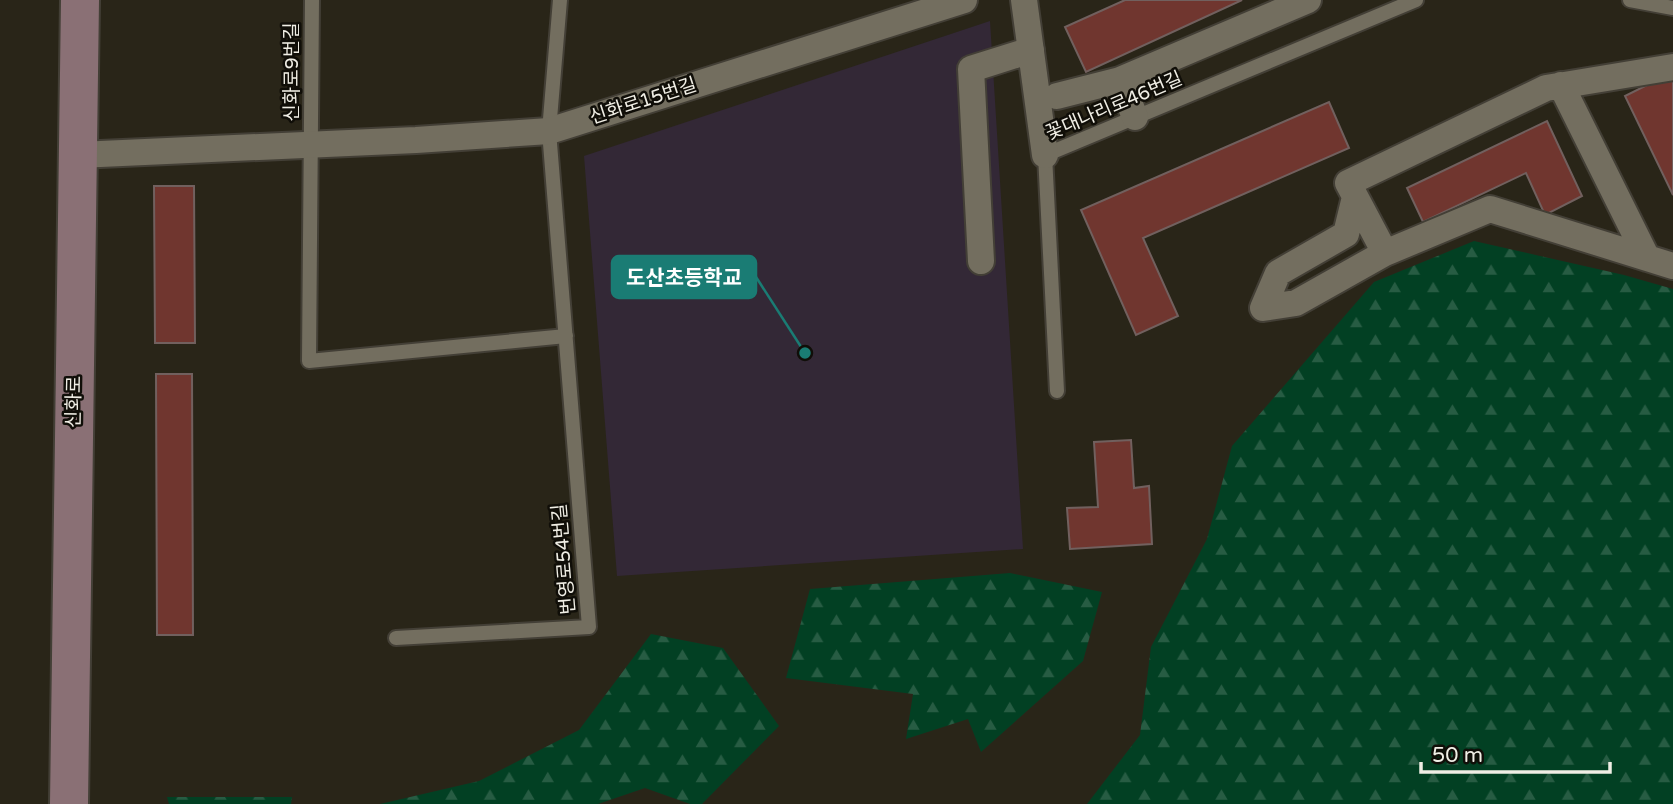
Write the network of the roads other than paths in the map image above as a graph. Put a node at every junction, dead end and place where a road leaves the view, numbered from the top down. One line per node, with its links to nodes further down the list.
1 (79, 0): 18 (main road, 신화로)
2 (312, 0): 17 (lane, 신화로9번길)
3 (560, 0): 16 (lane, 번영로54번길)
4 (964, 0): 16 (street, 신화로15번길)
5 (1024, 0): 10 (street)
6 (1308, 0): 12 (street)
7 (1416, 0): 15 (lane, 꽃대나리로46번길)
8 (1630, 0): 9 (lane)
9 (1673, 8)
10 (1031, 50): 19 (street); 23 (street)
11 (1673, 67): 13 (street)
12 (1120, 80): 14 (street); 15 (street)
13 (1561, 86): 20 (street); 22 (street)
14 (1057, 96)
15 (1135, 117): 19 (lane, 꽃대나리로46번길)
16 (549, 131): 17 (street, 신화로15번길); 25 (lane, 번영로54번길)
17 (312, 144): 18 (street, 신화로15번길); 25 (lane)
18 (78, 155): 28 (main road, 신화로)
19 (1045, 155): 26 (lane, 꽃대나리로46번길)
20 (1355, 197): 21 (street); 21 (street)
21 (1385, 253): 22 (street)
22 (1647, 258): 24 (street)
23 (981, 261)
24 (1673, 266)
25 (566, 336): 27 (lane, 번영로54번길)
26 (1057, 391)
27 (396, 638)
28 (69, 804)

